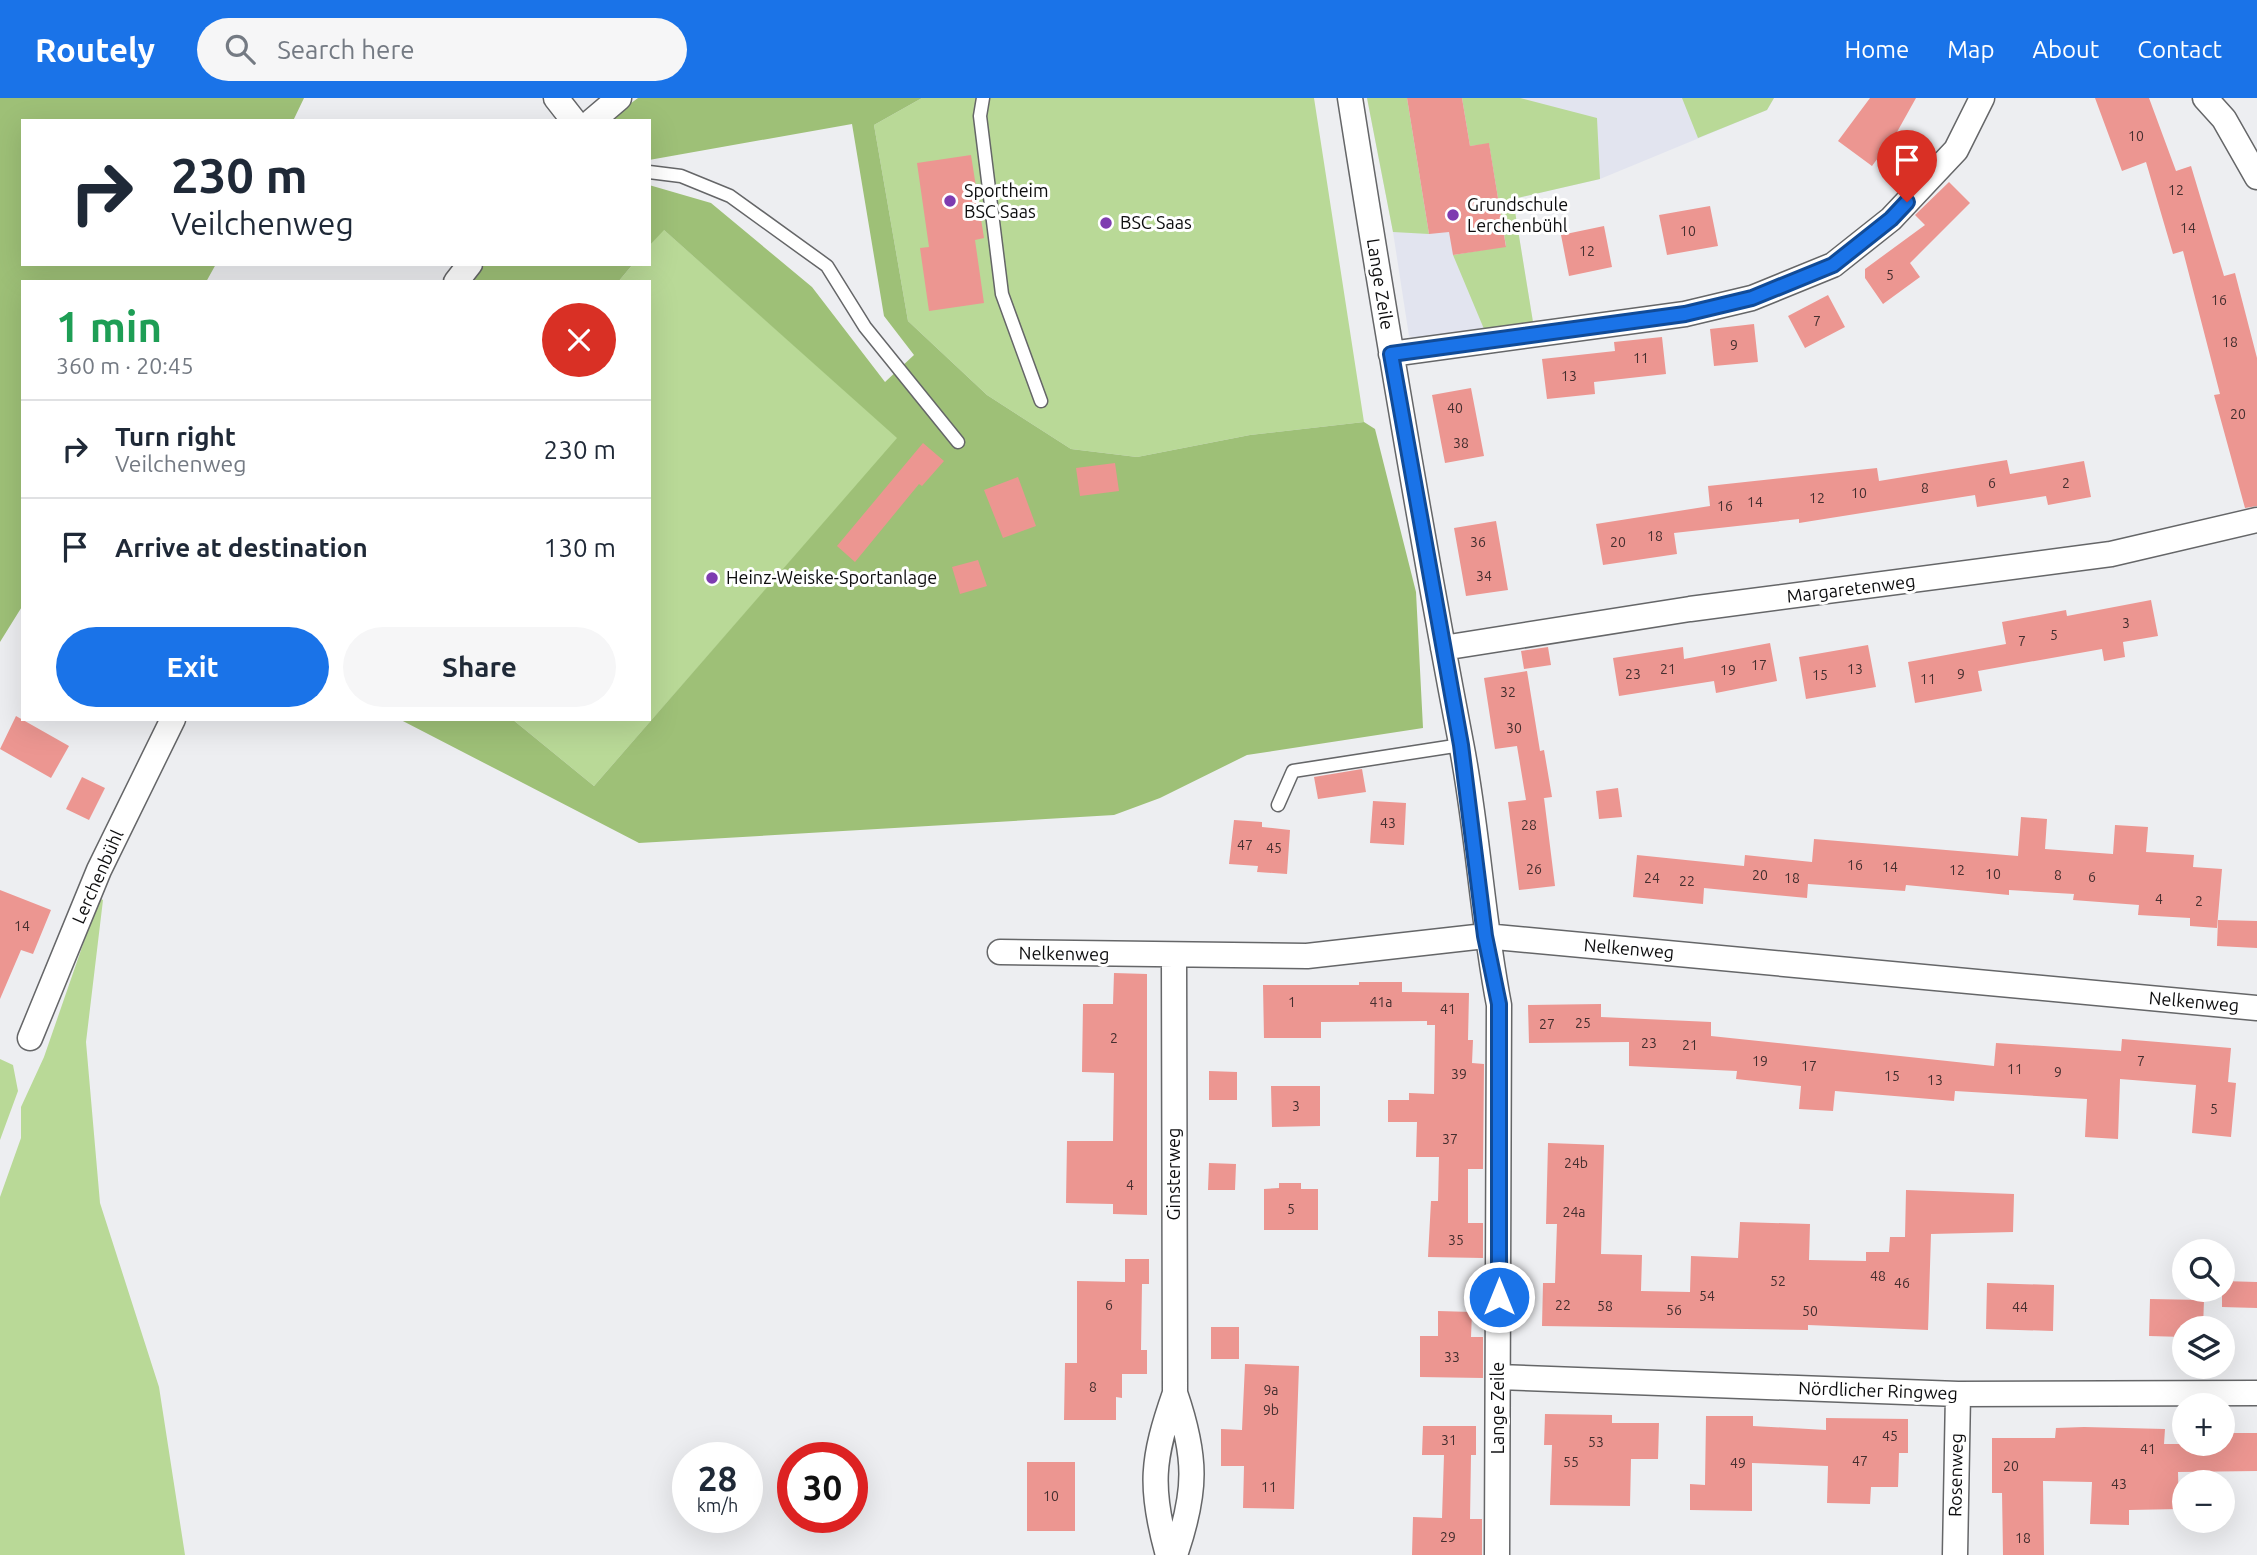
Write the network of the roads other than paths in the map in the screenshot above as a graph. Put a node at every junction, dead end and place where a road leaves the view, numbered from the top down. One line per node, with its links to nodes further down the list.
1 (556, 98): 7 (street)
2 (619, 98): 8 (street)
3 (983, 98): 14 (lane)
4 (1350, 98): 13 (street, Lange Zeile)
5 (1982, 98): 13 (street)
6 (2205, 98): 10 (street)
7 (572, 119)
8 (594, 119)
9 (651, 172): 15 (lane)
10 (2257, 177)
11 (468, 266): 12 (street)
12 (458, 280)
13 (1391, 354): 17 (street, Lange Zeile)
14 (1041, 401)
15 (958, 442)
16 (2257, 520): 17 (street, Margaretenweg)
17 (1443, 648): 19 (street, Lange Zeile)
18 (172, 721): 25 (street, Lerchenbühl)
19 (1461, 745): 20 (lane); 21 (street, Lange Zeile)
20 (1278, 805)
21 (1485, 936): 23 (street, Nelkenweg); 24 (street, Nelkenweg); 26 (street, Lange Zeile)
22 (1000, 952): 23 (street, Nelkenweg)
23 (1174, 956): 27 (street, Ginsterweg)
24 (2257, 1008)
25 (30, 1038)
26 (1499, 1377): 28 (street, Nördlicher Ringweg); 32 (street, Lange Zeile)
27 (1175, 1393): 30 (street, Ginsterweg); 31 (street, Ginsterweg)
28 (1958, 1394): 29 (street, Nördlicher Ringweg); 33 (street, Rosenweg)
29 (2257, 1394)
30 (1168, 1555)
31 (1175, 1555)
32 (1497, 1555)
33 (1955, 1555)

